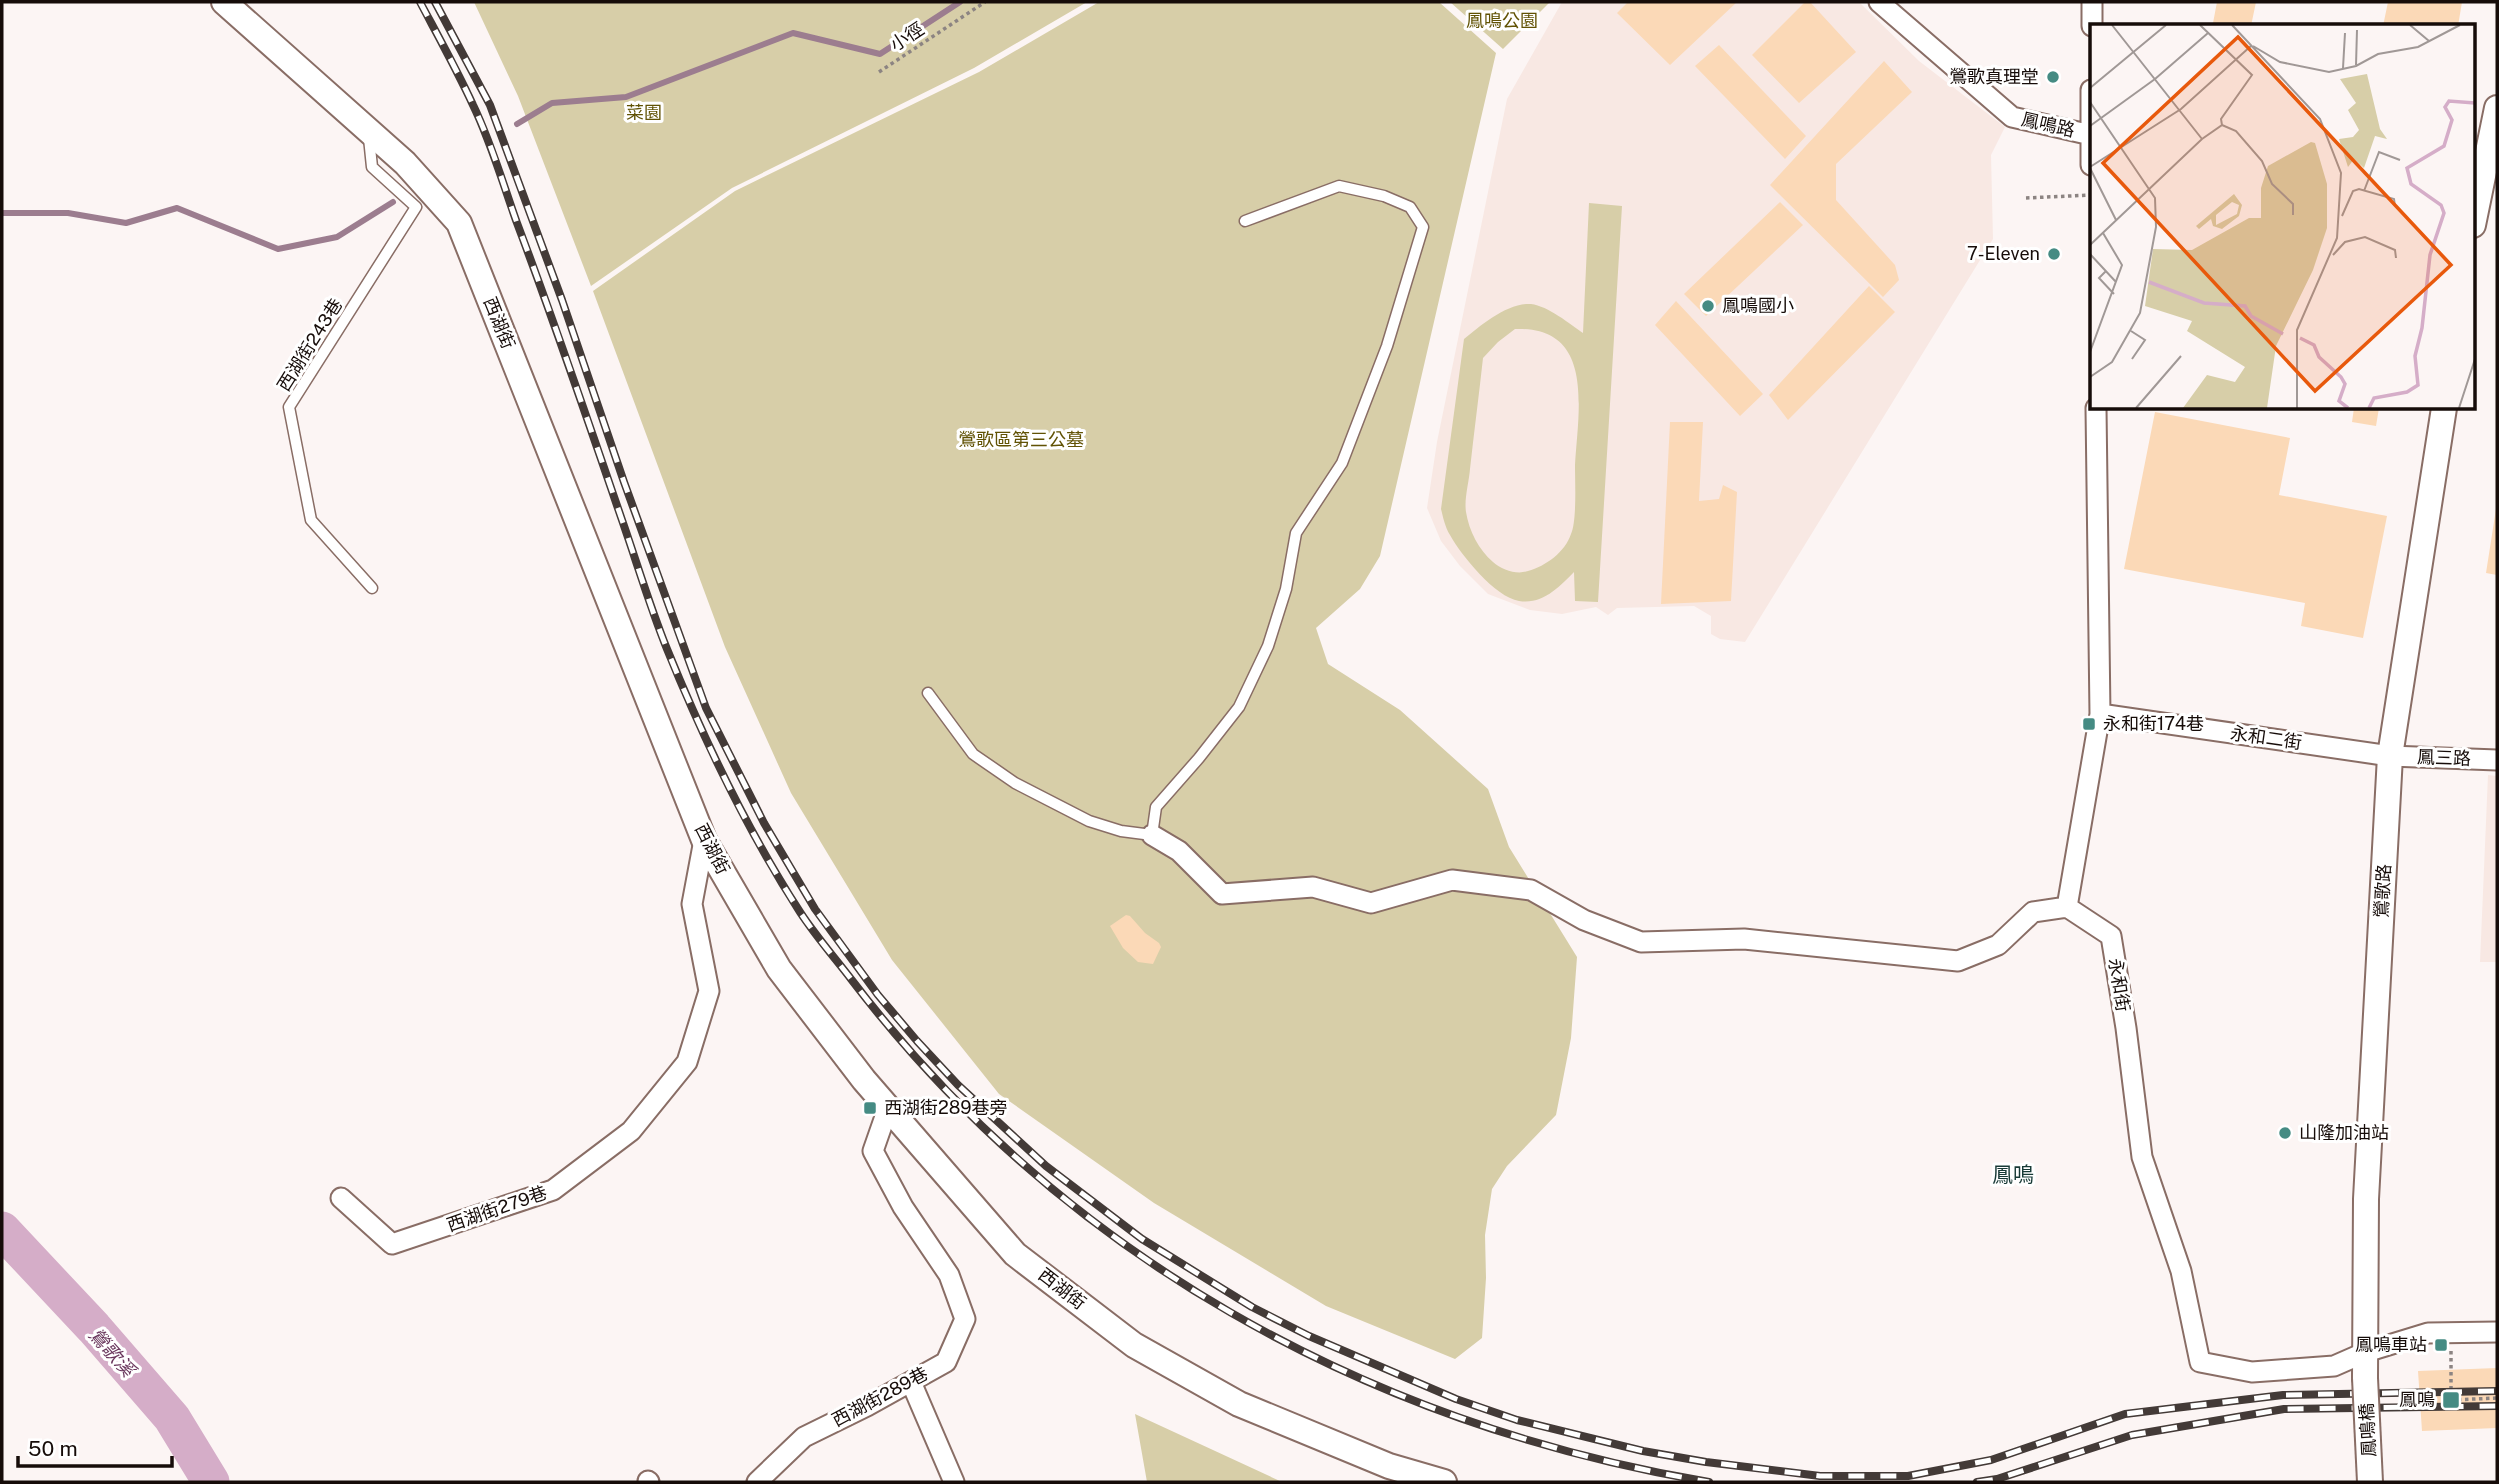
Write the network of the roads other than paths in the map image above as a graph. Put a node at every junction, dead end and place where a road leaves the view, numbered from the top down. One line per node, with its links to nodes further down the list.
1 (224, 2): 6 (street, 西湖街)
2 (1878, 2): 7 (street, 鳳鳴路)
3 (2092, 2): 4 (street)
4 (2092, 24)
5 (2497, 108): 8 (street)
6 (369, 131): 13 (lane, 西湖街243巷); 19 (street, 西湖街)
7 (2090, 135)
8 (2482, 197): 10 (street)
9 (1245, 221): 18 (lane)
10 (2474, 222)
11 (2096, 410): 15 (street)
12 (2444, 410): 16 (street, 鶯歌路)
13 (372, 588)
14 (928, 693): 18 (lane)
15 (2100, 714): 16 (street, 永和二街); 20 (street)
16 (2390, 756): 17 (street, 鳳三路); 24 (street, 鶯歌路)
17 (2497, 760)
18 (1152, 835): 20 (street)
19 (704, 840): 21 (street, 西湖街); 22 (street, 西湖街279巷)
20 (2067, 907): 24 (street, 永和街)
21 (888, 1108): 26 (street, 西湖街289巷); 29 (street, 西湖街)
22 (341, 1198)
23 (2497, 1332): 24 (street)
24 (2366, 1352): 25 (street, 鶯歌路)
25 (2365, 1378): 30 (street, 鳳鳴橋, bridge)
26 (911, 1382): 27 (street, 西湖街289巷); 28 (street)
27 (757, 1482)
28 (954, 1482)
29 (1444, 1482)
30 (2370, 1482)

